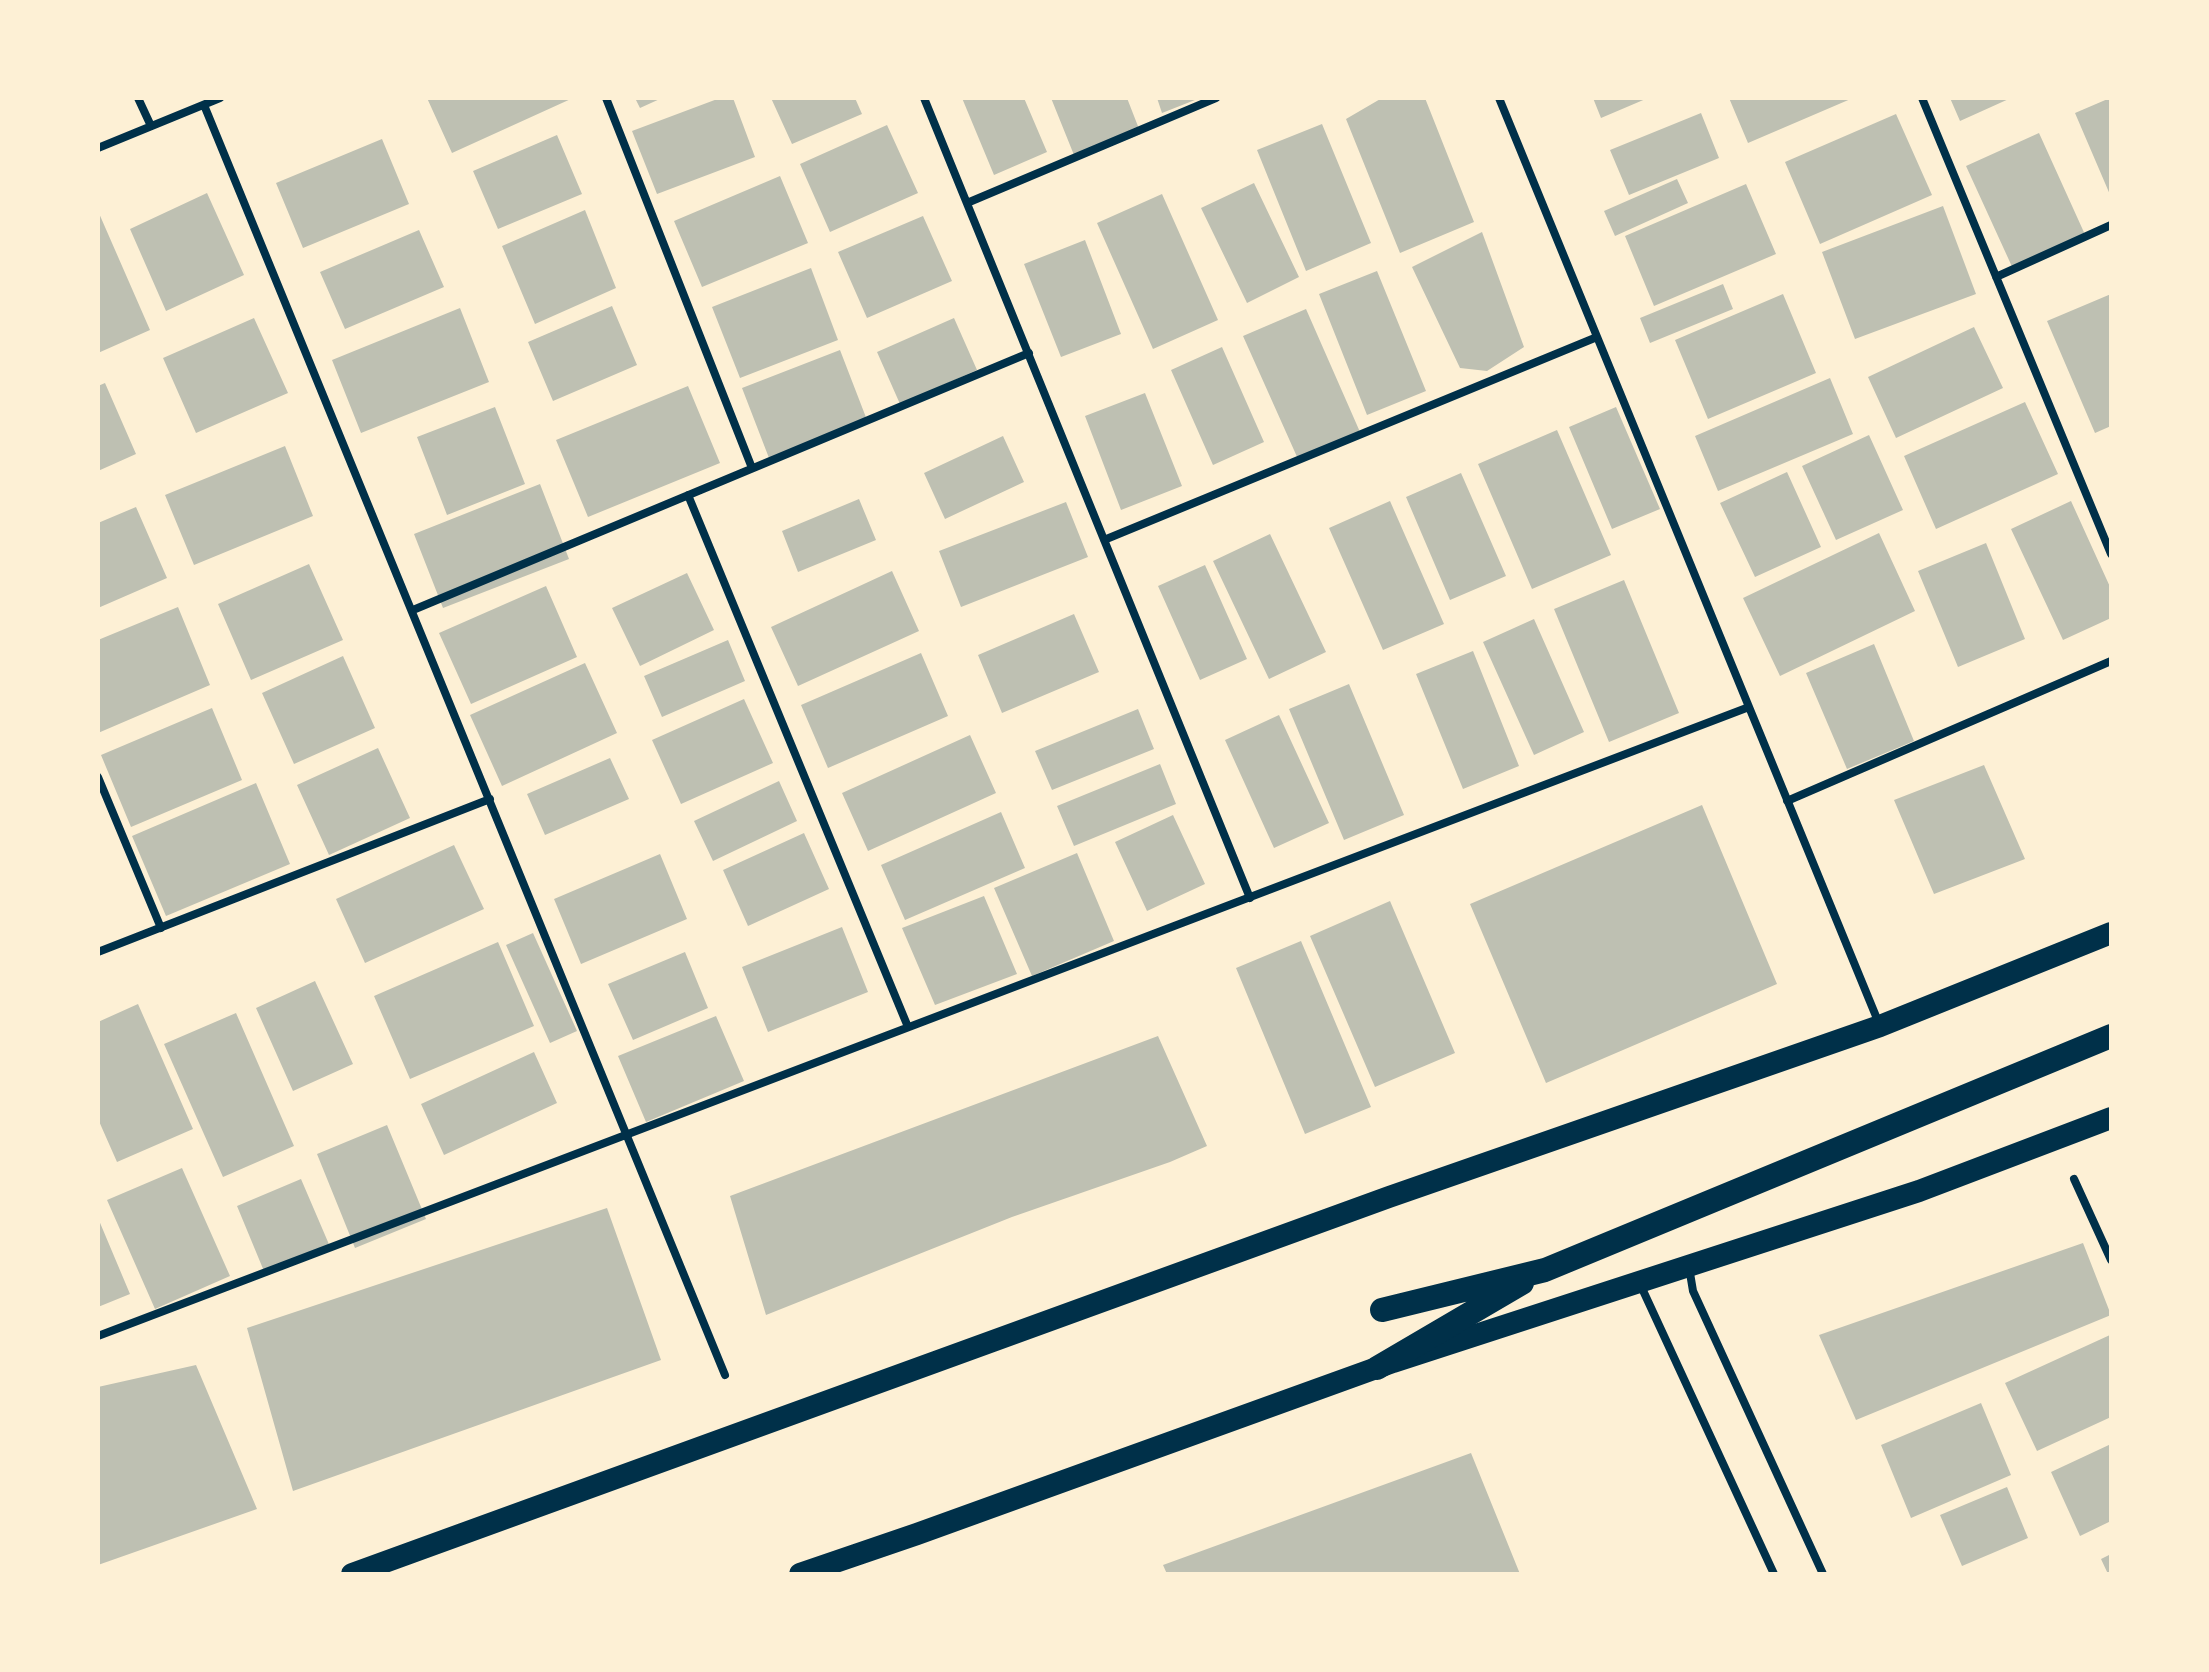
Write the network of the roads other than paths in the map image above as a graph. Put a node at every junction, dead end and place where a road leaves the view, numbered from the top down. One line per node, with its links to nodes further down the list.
1 (138, 98): 9 (street)
2 (220, 98): 8 (street)
3 (606, 98): 16 (street)
4 (924, 98): 11 (street)
5 (1216, 98): 11 (street)
6 (1499, 98): 14 (street)
7 (1922, 98): 13 (street)
8 (204, 105): 9 (street); 20 (street)
9 (151, 126): 10 (street)
10 (98, 148)
11 (967, 203): 15 (street)
12 (2111, 225): 13 (street)
13 (1996, 277): 19 (street)
14 (1597, 337): 18 (street); 22 (street)
15 (1029, 353): 16 (street); 18 (street)
16 (752, 468): 17 (street)
17 (688, 495): 20 (street); 31 (street)
18 (1104, 540): 26 (street)
19 (2111, 554)
20 (413, 610): 24 (street)
21 (2111, 661): 25 (street)
22 (1749, 707): 25 (street); 26 (street)
23 (98, 777): 27 (street)
24 (490, 799): 27 (street); 34 (street)
25 (1787, 801): 30 (street)
26 (1250, 898): 31 (street)
27 (161, 928): 29 (street)
28 (2111, 933): 30 (highway)
29 (98, 952)
30 (1880, 1026): 44 (highway)
31 (908, 1027): 34 (street)
32 (2111, 1036): 38 (highway)
33 (2111, 1118): 37 (highway)
34 (627, 1135): 41 (street); 43 (street)
35 (2074, 1179): 36 (street)
36 (2111, 1260)
37 (1688, 1267): 39 (highway); 47 (street)
38 (1545, 1270): 40 (highway); 42 (highway)
39 (1639, 1282): 42 (highway); 46 (street)
40 (1382, 1310)
41 (98, 1336)
42 (1377, 1368): 45 (highway)
43 (725, 1375)
44 (352, 1574)
45 (800, 1574)
46 (1774, 1574)
47 (1823, 1574)

